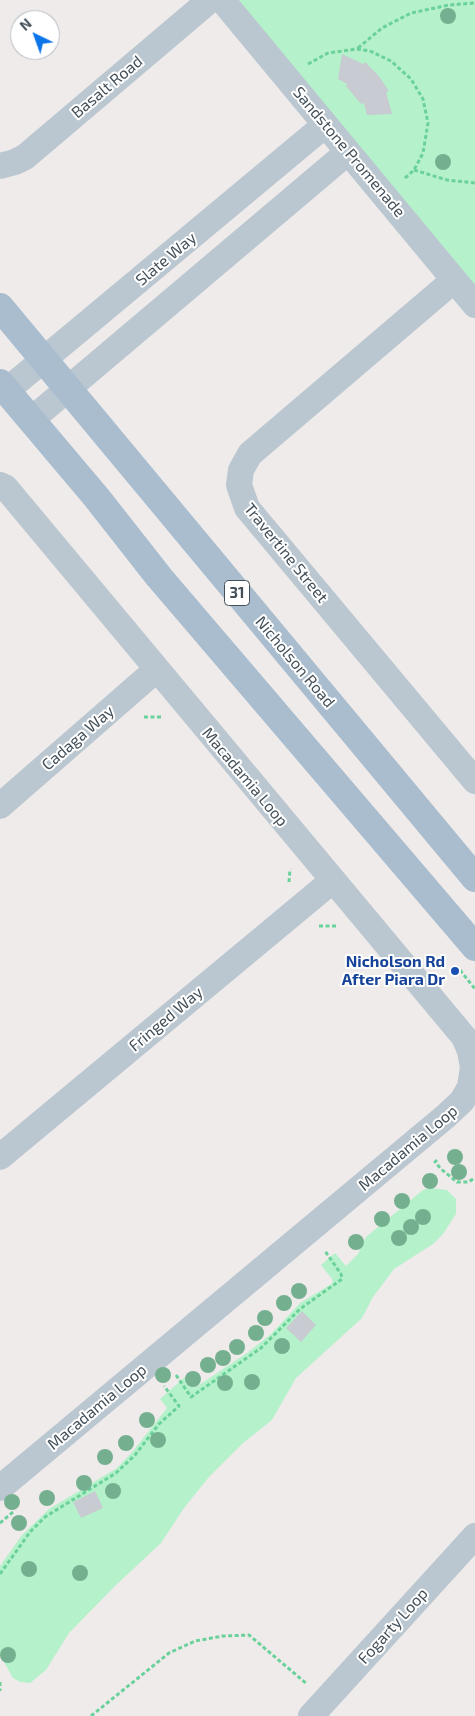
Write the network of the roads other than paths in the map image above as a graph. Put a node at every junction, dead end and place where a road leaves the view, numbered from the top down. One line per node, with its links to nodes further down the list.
1 (210, 0): 5 (street, Basalt Road)
2 (222, 0): 3 (street, Sandstone Promenade)
3 (325, 125): 4 (street, Sandstone Promenade); 9 (street, Slate Way)
4 (348, 152): 6 (street, Sandstone Promenade); 11 (street)
5 (0, 166)
6 (454, 280): 7 (street, Sandstone Promenade); 15 (street, Travertine Street)
7 (475, 305)
8 (0, 307): 9 (main road, Nicholson Road / 31)
9 (44, 360): 10 (street, Slate Way); 11 (main road, Nicholson Road / 31)
10 (3, 387): 12 (main road)
11 (68, 389): 12 (street); 17 (main road, Nicholson Road / 31)
12 (31, 420): 19 (main road)
13 (0, 486): 14 (street, Macadamia Loop)
14 (156, 670): 16 (street, Cadaga Way); 18 (street, Macadamia Loop)
15 (475, 781)
16 (0, 806)
17 (475, 878)
18 (332, 881): 20 (street, Fringed Way); 21 (street, Macadamia Loop)
19 (475, 948)
20 (0, 1157)
21 (0, 1488)
22 (475, 1536): 23 (street, Fogarty Loop)
23 (319, 1708)

